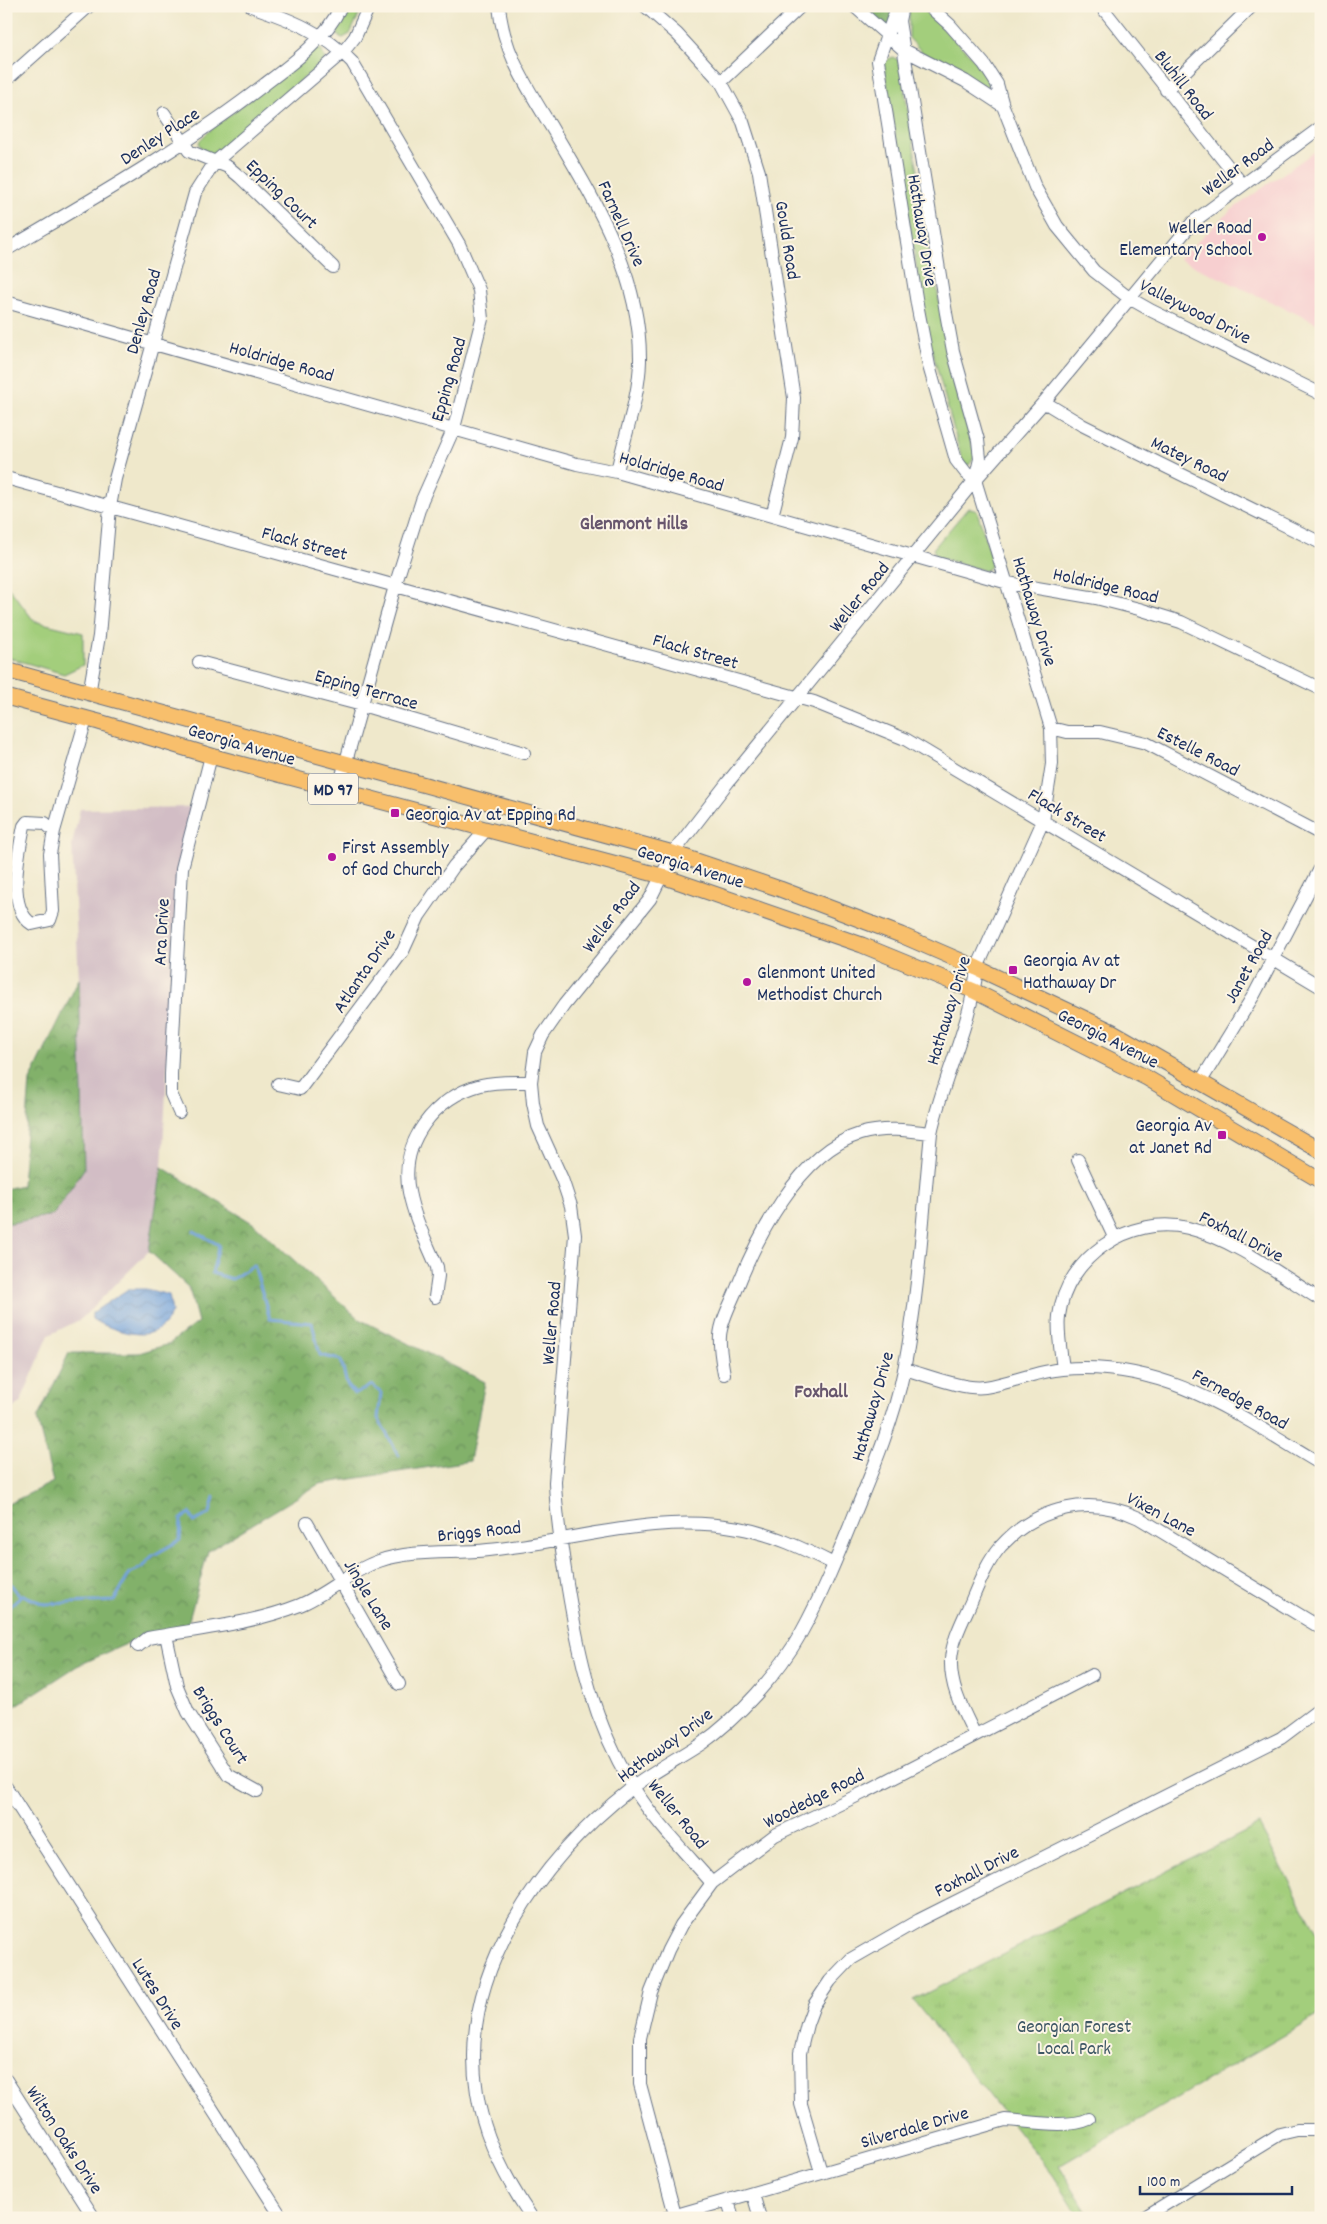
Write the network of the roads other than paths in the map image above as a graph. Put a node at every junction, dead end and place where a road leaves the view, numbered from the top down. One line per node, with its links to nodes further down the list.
1 (89, 6): 18 (street)
2 (251, 6): 15 (street, Epping Road)
3 (341, 6): 15 (street)
4 (369, 6): 17 (street, Denley Road)
5 (499, 6): 35 (street, Farnell Drive)
6 (645, 6): 19 (street, Gould Road)
7 (801, 6): 19 (street)
8 (854, 6): 14 (street)
9 (897, 6): 14 (street, Hathaway Drive)
10 (902, 6): 16 (street, Hathaway Drive)
11 (928, 6): 21 (street, Valleywood Drive)
12 (1101, 6): 20 (street, Bluhill Road)
13 (1252, 6): 20 (street)
14 (886, 34): 16 (street); 37 (street, Hathaway Drive)
15 (320, 36): 17 (street, Epping Road); 24 (street, Denley Place)
16 (904, 50): 21 (street); 37 (street, Hathaway Drive)
17 (343, 52): 25 (street, Denley Road); 34 (street, Epping Road)
18 (6, 80)
19 (721, 82): 39 (street, Gould Road)
20 (1166, 90): 26 (street, Bluhill Road)
21 (1003, 106): 29 (street, Valleywood Drive)
22 (164, 112): 24 (street, Epping Court)
23 (1321, 127): 26 (street, Weller Road)
24 (182, 143): 25 (street, Epping Court); 27 (street, Denley Place)
25 (215, 162): 28 (street, Epping Court); 31 (street, Denley Road)
26 (1242, 184): 29 (street, Weller Road)
27 (6, 250)
28 (332, 267)
29 (1129, 298): 32 (street, Valleywood Drive); 33 (street, Weller Road)
30 (6, 302): 31 (street, Holdridge Road)
31 (152, 344): 34 (street, Holdridge Road); 38 (street, Denley Road)
32 (1321, 394)
33 (1044, 402): 37 (street, Weller Road); 40 (street, Matey Road)
34 (454, 428): 35 (street, Holdridge Road); 43 (street, Epping Road)
35 (616, 472): 39 (street, Holdridge Road)
36 (6, 478): 38 (street, Flack Street)
37 (975, 480): 41 (street, Weller Road); 42 (street, Hathaway Drive)
38 (110, 507): 43 (street, Flack Street); 47 (street, Denley Road)
39 (772, 516): 41 (street, Holdridge Road)
40 (1321, 543)
41 (914, 558): 42 (street, Holdridge Road); 49 (street, Weller Road)
42 (1008, 583): 46 (street, Holdridge Road); 52 (street, Hathaway Drive)
43 (395, 586): 49 (street, Flack Street); 50 (street, Epping Road)
44 (199, 662): 50 (street, Epping Terrace)
45 (6, 670): 47 (main road, Georgia Avenue / MD 97)
46 (1321, 689)
47 (89, 694): 55 (main road, Georgia Avenue / MD 97)
48 (6, 697): 51 (main road, Georgia Avenue / MD 97)
49 (798, 698): 57 (street, Flack Street); 61 (street, Weller Road)
50 (362, 705): 53 (street, Epping Terrace); 55 (street, Epping Road)
51 (86, 719): 54 (main road, Georgia Avenue / MD 97); 59 (street)
52 (1051, 728): 57 (street, Hathaway Drive); 60 (street, Estelle Road)
53 (524, 753)
54 (211, 756): 56 (main road, Georgia Avenue / MD 97); 71 (street, Ara Drive)
55 (345, 764): 56 (street, Epping Road); 61 (main road, Georgia Avenue / MD 97)
56 (338, 790): 58 (main road, Georgia Avenue / MD 97)
57 (1043, 821): 64 (street, Flack Street); 65 (street, Hathaway Drive)
58 (487, 829): 63 (main road, Georgia Avenue / MD 97); 70 (street, Atlanta Drive)
59 (54, 831): 59 (street)
60 (1321, 834)
61 (673, 853): 63 (street, Weller Road); 65 (main road, Georgia Avenue / MD 97)
62 (1321, 867): 64 (street, Janet Road)
63 (662, 876): 67 (main road, Georgia Avenue / MD 97); 69 (street, Weller Road)
64 (1273, 958): 66 (street, Flack Street); 68 (street, Janet Road)
65 (977, 968): 67 (street, Hathaway Drive); 68 (main road, Georgia Avenue / MD 97)
66 (1321, 987)
67 (974, 991): 72 (street, Hathaway Drive); 75 (main road, Georgia Avenue / MD 97)
68 (1200, 1081): 73 (main road, Georgia Avenue / MD 97)
69 (531, 1082): 77 (street); 84 (street, Weller Road)
70 (278, 1084)
71 (179, 1112)
72 (931, 1133): 79 (street, Hathaway Drive); 81 (street)
73 (1321, 1150)
74 (1078, 1160): 76 (street)
75 (1321, 1181)
76 (1114, 1237): 78 (street, Foxhall Drive); 80 (street, Foxhall Drive)
77 (435, 1298)
78 (1321, 1300)
79 (904, 1369): 80 (street, Fernedge Road); 85 (street, Hathaway Drive)
80 (1063, 1369): 82 (street, Fernedge Road)
81 (724, 1374)
82 (1321, 1464)
83 (306, 1523): 86 (street, Jingle Lane)
84 (560, 1538): 85 (street, Briggs Road); 86 (street, Briggs Road); 95 (street, Weller Road)
85 (834, 1564): 95 (street, Hathaway Drive)
86 (340, 1581): 88 (street, Briggs Road); 91 (street, Jingle Lane)
87 (1321, 1628): 93 (street, Vixen Lane)
88 (166, 1635): 89 (street, Briggs Road); 96 (street, Briggs Court)
89 (138, 1646)
90 (1092, 1674): 93 (street, Woodedge Road)
91 (399, 1684)
92 (1321, 1708): 101 (street, Foxhall Drive)
93 (975, 1735): 97 (street, Woodedge Road)
94 (6, 1787): 107 (street, Lutes Drive)
95 (633, 1787): 97 (street, Weller Road); 108 (street, Hathaway Drive)
96 (257, 1791)
97 (712, 1884): 105 (street, Woodedge Road)
98 (6, 2080): 106 (street, Wilton Oaks Drive)
99 (1089, 2120): 101 (street, Silverdale Drive)
100 (1321, 2130): 104 (street)
101 (821, 2172): 102 (street, Silverdale Drive)
102 (753, 2194): 103 (street, Silverdale Drive); 110 (street)
103 (728, 2201): 105 (street, Silverdale Drive); 109 (street)
104 (1157, 2214): 111 (street)
105 (670, 2216)
106 (94, 2218)
107 (282, 2218)
108 (532, 2218)
109 (733, 2218)
110 (760, 2218)
111 (1143, 2218)

